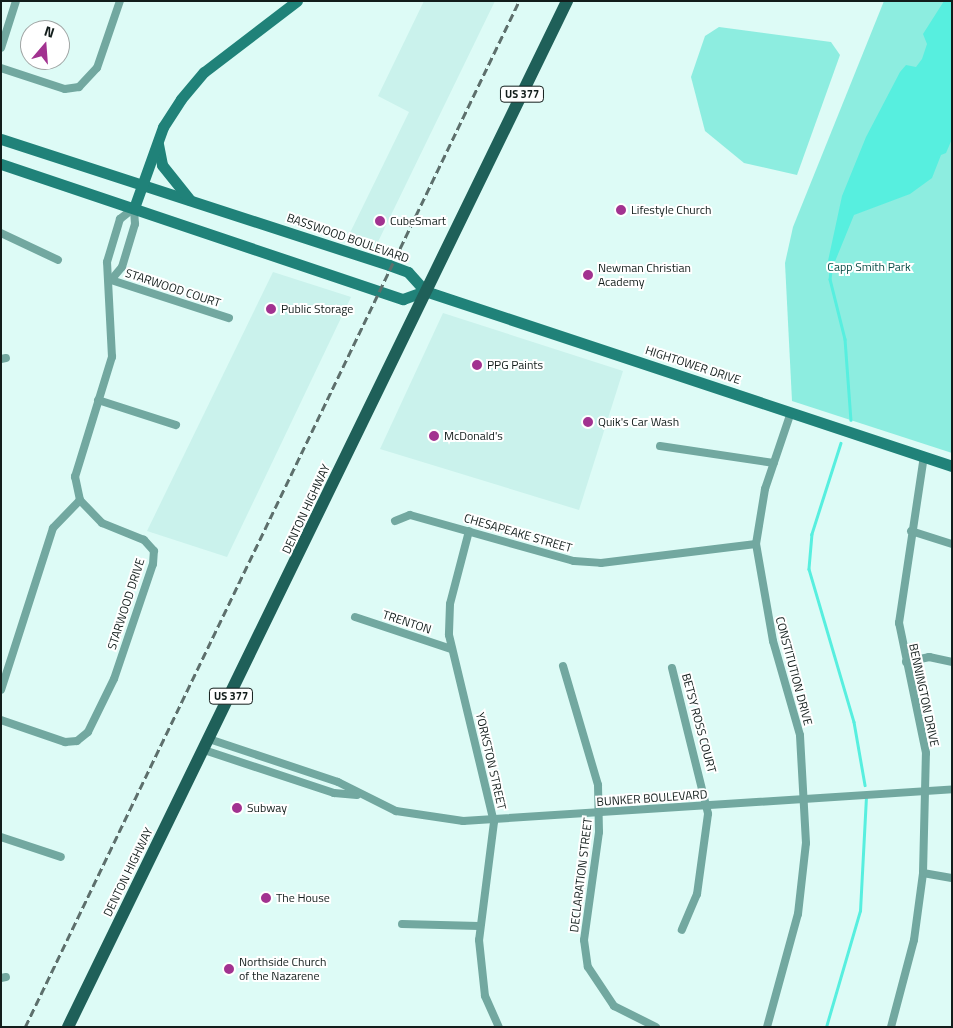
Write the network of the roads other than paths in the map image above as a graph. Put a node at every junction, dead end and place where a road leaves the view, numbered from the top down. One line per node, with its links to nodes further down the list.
1 (16, 1): 5 (street)
2 (120, 1): 6 (street)
3 (297, 1): 8 (main road)
4 (567, 1): 16 (main road, DENTON HIGHWAY / US 377)
5 (1, 48)
6 (1, 68)
7 (1, 139): 10 (main road, BASSWOOD BOULEVARD)
8 (158, 141): 10 (main road); 11 (main road)
9 (1, 164): 12 (main road)
10 (142, 184): 11 (main road, BASSWOOD BOULEVARD); 12 (main road)
11 (191, 201): 16 (main road, BASSWOOD BOULEVARD)
12 (134, 208): 15 (street); 15 (street); 16 (main road)
13 (1, 233): 14 (street)
14 (58, 260)
15 (111, 280): 17 (street, STARWOOD COURT); 18 (street)
16 (425, 291): 19 (main road, HIGHTOWER DRIVE); 39 (main road, DENTON HIGHWAY / US 377)
17 (229, 318)
18 (98, 400): 20 (street); 25 (street)
19 (791, 412): 22 (main road, HIGHTOWER DRIVE); 23 (street, CONSTITUTION DRIVE)
20 (176, 426)
21 (660, 446): 23 (street)
22 (924, 456): 24 (main road, HIGHTOWER DRIVE); 28 (street, BENNINGTON DRIVE)
23 (774, 463): 29 (street, CONSTITUTION DRIVE)
24 (952, 466)
25 (80, 500): 37 (street); 38 (street, STARWOOD DRIVE)
26 (395, 521): 27 (street, CHESAPEAKE STREET)
27 (469, 531): 29 (street, CHESAPEAKE STREET); 32 (street, YORKSTON STREET)
28 (911, 531): 30 (street); 33 (street, BENNINGTON DRIVE)
29 (756, 544): 45 (street, CONSTITUTION DRIVE)
30 (952, 544)
31 (355, 617): 32 (street, TRENTON)
32 (451, 649): 48 (street, YORKSTON STREET)
33 (906, 662): 34 (street); 43 (street, BENNINGTON DRIVE)
34 (952, 662)
35 (563, 666): 47 (street, DECLARATION STREET)
36 (672, 668): 46 (street, BETSY ROSS COURT)
37 (1, 690)
38 (1, 720)
39 (207, 744): 40 (street, BUNKER BOULEVARD); 41 (street, BUNKER BOULEVARD); 56 (main road, DENTON HIGHWAY / US 377)
40 (289, 766): 41 (street); 44 (street, BUNKER BOULEVARD)
41 (285, 777): 44 (street, BUNKER BOULEVARD)
42 (952, 789): 43 (street, BUNKER BOULEVARD)
43 (927, 790): 45 (street, BUNKER BOULEVARD); 51 (street, BENNINGTON DRIVE)
44 (359, 795): 48 (street, BUNKER BOULEVARD)
45 (806, 797): 46 (street, BUNKER BOULEVARD); 59 (street, CONSTITUTION DRIVE)
46 (707, 805): 47 (street, BUNKER BOULEVARD); 55 (street, BETSY ROSS COURT)
47 (600, 813): 48 (street, BUNKER BOULEVARD); 58 (street, DECLARATION STREET)
48 (494, 822): 54 (street, YORKSTON STREET)
49 (1, 837): 50 (street)
50 (61, 857)
51 (923, 873): 52 (street); 60 (street, BENNINGTON DRIVE)
52 (952, 878)
53 (402, 924): 54 (street)
54 (479, 926): 57 (street, YORKSTON STREET)
55 (682, 930)
56 (68, 1027)
57 (499, 1027)
58 (656, 1027)
59 (767, 1027)
60 (891, 1027)

